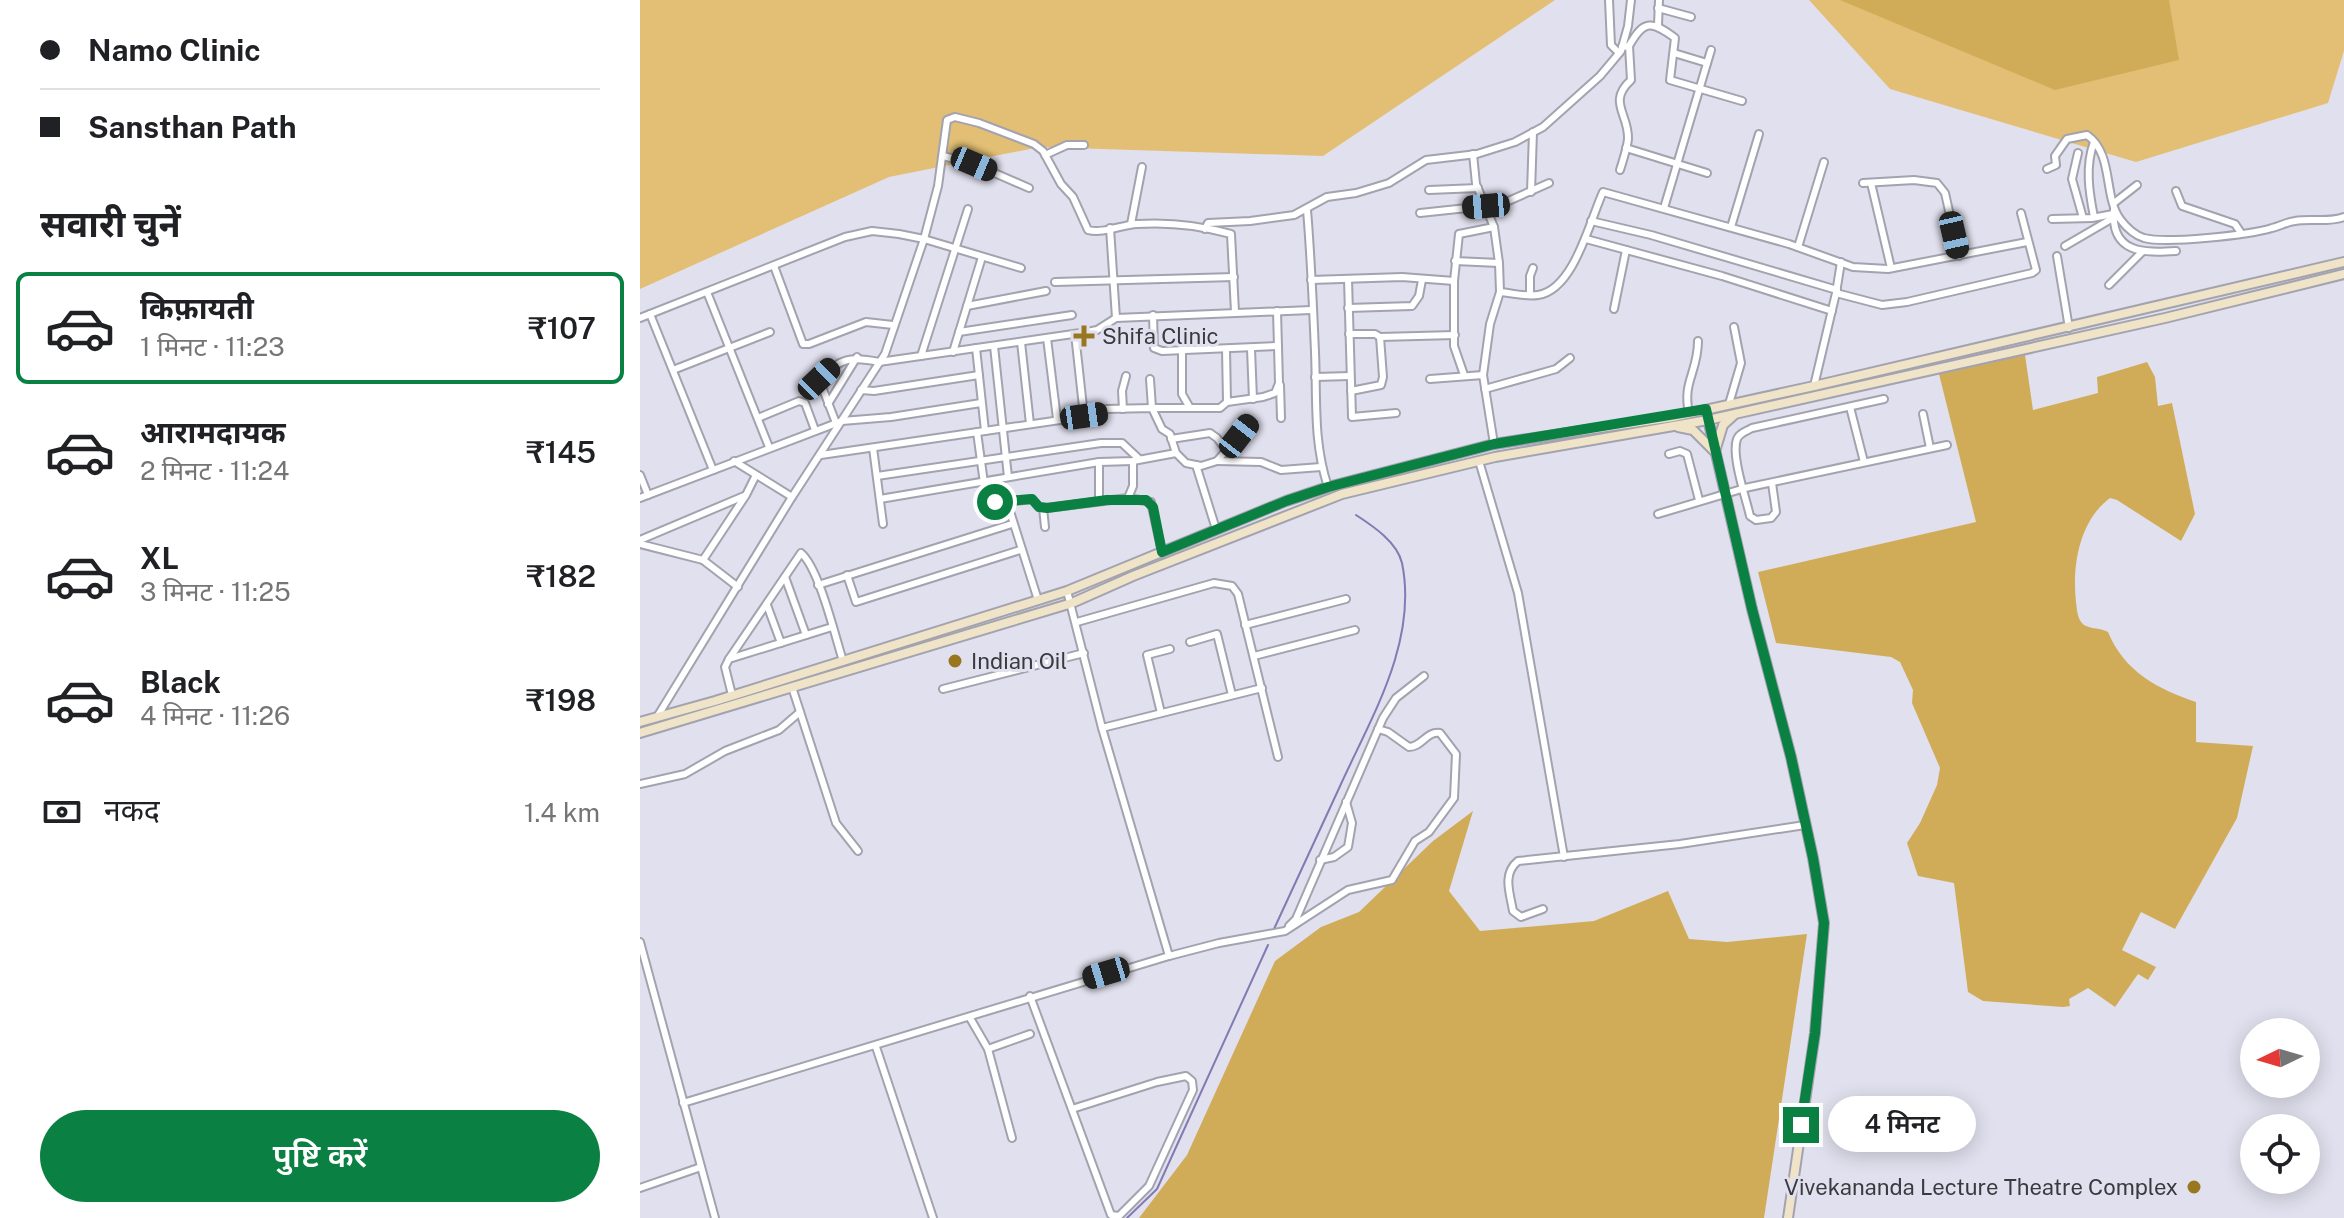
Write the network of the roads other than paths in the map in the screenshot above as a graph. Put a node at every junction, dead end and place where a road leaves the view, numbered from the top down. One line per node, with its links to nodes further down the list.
1 (1609, 0): 7 (street)
2 (1631, 0): 7 (street)
3 (1659, 0): 4 (street)
4 (1658, 8): 5 (street); 6 (street)
5 (1691, 17)
6 (1658, 25): 7 (street); 9 (street)
7 (1624, 49): 13 (street); 17 (street)
8 (1711, 50): 10 (street)
9 (1674, 53): 10 (street); 11 (street)
10 (1707, 63): 11 (street)
11 (1699, 90): 12 (street); 23 (street)
12 (1742, 101)
13 (1533, 132): 19 (street); 36 (street)
14 (1759, 134): 51 (street)
15 (2094, 142): 25 (street); 41 (street); 44 (street)
16 (1084, 145): 20 (street)
17 (1626, 148): 23 (street); 26 (street)
18 (2078, 153): 46 (street)
19 (1473, 154): 33 (street); 40 (street)
20 (1045, 155): 21 (street); 52 (street)
21 (943, 156): 32 (street); 55 (street)
22 (1824, 162): 59 (street)
23 (1677, 165): 27 (street); 38 (street)
24 (1142, 167): 49 (street)
25 (2047, 169)
26 (1620, 170)
27 (1707, 173)
28 (1549, 183): 36 (street)
29 (1863, 183): 30 (street)
30 (1871, 183): 64 (street); 74 (street)
31 (2137, 185): 41 (street)
32 (1029, 188)
33 (1478, 188): 34 (street); 37 (street)
34 (1429, 190)
35 (2176, 191): 54 (street)
36 (1531, 192): 37 (street)
37 (1487, 208): 42 (street); 50 (street)
38 (1664, 208): 48 (street); 51 (street)
39 (968, 209): 60 (street)
40 (1307, 210): 53 (street); 79 (street)
41 (2114, 210): 44 (street); 54 (street); 58 (street); 63 (street)
42 (1420, 213)
43 (2021, 213): 57 (street)
44 (2094, 217): 46 (street)
45 (2344, 217): 54 (street)
46 (2083, 218): 47 (street)
47 (2052, 219)
48 (1591, 221): 56 (street); 85 (street)
49 (1131, 224): 52 (street); 53 (street)
50 (1494, 227): 67 (street); 70 (street)
51 (1731, 227): 59 (street)
52 (1110, 228): 78 (street)
53 (1205, 229): 76 (street)
54 (2241, 233)
55 (924, 239): 60 (street); 71 (street); 101 (street)
56 (1586, 239): 61 (street); 88 (street)
57 (2027, 242): 64 (street); 85 (street)
58 (2065, 246)
59 (1798, 247): 68 (street)
60 (955, 249): 66 (street); 121 (street)
61 (1626, 250): 91 (street); 94 (street)
62 (2176, 251): 63 (street)
63 (2142, 252): 83 (street)
64 (1959, 256): 74 (street)
65 (2057, 256): 103 (street)
66 (982, 257): 72 (street); 89 (street)
67 (1455, 261): 70 (street); 81 (street)
68 (1841, 262): 74 (street); 85 (street)
69 (2344, 262): 103 (main road)
70 (1499, 263): 87 (street)
71 (774, 266): 86 (street); 101 (street)
72 (1021, 268)
73 (1533, 268): 88 (street)
74 (1891, 268)
75 (2344, 274): 152 (main road)
76 (1234, 277): 78 (street); 95 (street)
77 (1348, 279): 79 (street); 80 (street); 90 (street)
78 (1115, 280): 82 (street); 100 (street)
79 (1311, 280): 92 (street)
80 (1422, 280): 81 (street); 90 (street)
81 (1454, 281): 108 (street)
82 (1055, 282)
83 (2109, 285)
84 (1046, 291): 89 (street)
85 (1836, 291): 94 (street)
86 (707, 292): 96 (street); 115 (street)
87 (1500, 292): 88 (street); 128 (street)
88 (1530, 295)
89 (967, 306): 105 (street)
90 (1348, 308): 107 (street)
91 (1614, 309)
92 (1311, 310): 93 (street); 131 (street)
93 (1277, 311): 95 (street); 114 (street)
94 (1832, 311): 135 (street)
95 (1235, 312): 98 (street)
96 (650, 314): 99 (street); 125 (street)
97 (1072, 315): 105 (street)
98 (1153, 315): 100 (street); 119 (street)
99 (640, 318)
100 (1116, 318): 106 (street)
101 (893, 325): 124 (street)
102 (1734, 327): 144 (street)
103 (2069, 328): 135 (main road)
104 (770, 332): 115 (street)
105 (959, 332): 120 (street)
106 (1075, 334): 110 (street); 154 (street)
107 (1349, 334): 109 (street); 130 (street)
108 (1455, 335): 109 (street); 127 (street)
109 (1380, 337): 138 (street)
110 (1047, 338): 112 (street); 157 (street)
111 (1698, 341): 151 (street)
112 (1021, 342): 113 (street); 161 (street)
113 (994, 346): 116 (street); 163 (street)
114 (1278, 346): 118 (street); 134 (street)
115 (729, 347): 125 (street); 155 (street)
116 (976, 348): 120 (street); 126 (street)
117 (1226, 349): 118 (street); 119 (street); 141 (street)
118 (1251, 349): 139 (street)
119 (1182, 350): 147 (street)
120 (953, 352): 121 (street)
121 (921, 356): 124 (street)
122 (857, 357): 124 (street); 143 (street); 143 (street)
123 (1570, 358): 136 (street)
124 (879, 362): 137 (street)
125 (673, 370): 187 (street)
126 (979, 375): 137 (street); 142 (street)
127 (1464, 375): 128 (street); 133 (street)
128 (1483, 375): 136 (street)
129 (1126, 376): 148 (street)
130 (1350, 376): 131 (street); 138 (street)
131 (1315, 377): 186 (street)
132 (1150, 379): 146 (street)
133 (1430, 379)
134 (1279, 383): 139 (street); 156 (street)
135 (1814, 386): 144 (main road)
136 (1485, 389): 167 (street)
137 (861, 390): 159 (street)
138 (1351, 391): 150 (street)
139 (1253, 399): 141 (street)
140 (1884, 399): 145 (street)
141 (1227, 402): 147 (street)
142 (981, 403): 159 (street); 165 (street)
143 (828, 404): 159 (street)
144 (1729, 404): 149 (main road)
145 (1850, 407): 184 (street); 195 (street)
146 (1152, 408): 147 (street); 148 (street); 166 (street)
147 (1190, 408)
148 (1123, 409): 154 (street)
149 (1706, 409): 151 (main road); 158 (main road)
150 (1396, 413)
151 (1689, 413): 167 (main road)
152 (1735, 414): 158 (main road); 173 (main road)
153 (1923, 414): 171 (street)
154 (1084, 416): 157 (street)
155 (758, 418): 164 (street); 169 (street)
156 (1281, 418)
157 (1057, 419): 161 (street)
158 (1708, 420): 162 (main road); 173 (main road)
159 (839, 422): 164 (street); 176 (street)
160 (1250, 423): 172 (street)
161 (1030, 424): 163 (street)
162 (1675, 426): 173 (main road); 182 (main road)
163 (1004, 428): 165 (street); 177 (street)
164 (815, 430): 169 (street)
165 (981, 432): 170 (street); 180 (street)
166 (1171, 439): 172 (street); 174 (street)
167 (1494, 444): 194 (main road)
168 (1947, 445): 171 (street)
169 (769, 447): 179 (street)
170 (873, 448): 176 (street); 190 (street)
171 (1930, 448): 184 (street)
172 (1227, 451): 181 (street)
173 (1716, 452): 196 (main road)
174 (1176, 453): 178 (street); 185 (street)
175 (1669, 454): 203 (street)
176 (821, 455): 199 (street)
177 (1007, 457): 178 (street); 180 (street); 191 (street)
178 (1136, 460): 183 (street); 201 (street)
179 (733, 461): 187 (street); 189 (street)
180 (980, 461): 190 (street); 192 (street)
181 (1217, 461): 185 (street); 186 (street)
182 (1479, 461): 223 (main road); 256 (street)
183 (1099, 462): 191 (street); 204 (street)
184 (1864, 462): 193 (street)
185 (1196, 465): 211 (street)
186 (1321, 467): 194 (street)
187 (713, 470): 197 (street)
188 (640, 475): 197 (street)
189 (756, 475): 198 (street); 199 (street)
190 (877, 476): 202 (street)
191 (1008, 477): 192 (street)
192 (983, 481): 202 (street); 205 (street)
193 (1772, 483): 195 (street); 195 (street)
194 (1328, 487): 211 (main road)
195 (1745, 488): 196 (street)
196 (1726, 493): 203 (street); 254 (main road)
197 (648, 495): 200 (street)
198 (746, 495): 212 (street); 215 (street)
199 (792, 497): 219 (street)
200 (640, 498)
201 (1128, 498): 204 (street); 214 (street)
202 (880, 499): 208 (street)
203 (1699, 500): 207 (street)
204 (1099, 501): 206 (street)
205 (1007, 502): 206 (street); 209 (street)
206 (1043, 508): 210 (street)
207 (1658, 514)
208 (883, 524)
209 (1012, 524): 213 (street); 216 (street)
210 (1045, 527)
211 (1216, 529): 214 (main road)
212 (640, 542): 215 (street)
213 (1020, 550): 216 (street); 222 (street)
214 (1162, 552): 220 (main road)
215 (703, 560): 219 (street)
216 (847, 575): 218 (street)
217 (785, 577): 218 (street); 224 (street); 229 (street)
218 (818, 585): 227 (street)
219 (738, 587): 245 (street)
220 (1067, 591): 222 (main road); 223 (street)
221 (1346, 599): 226 (street)
222 (1038, 600): 236 (main road)
223 (1072, 603): 225 (street); 238 (main road)
224 (767, 604): 231 (street); 235 (street)
225 (1077, 622): 226 (street); 233 (street)
226 (1245, 625): 234 (street)
227 (832, 627): 229 (street); 236 (street)
228 (1355, 630): 234 (street)
229 (806, 635): 231 (street)
230 (1190, 642): 242 (street)
231 (781, 643): 235 (street)
232 (1170, 649): 244 (street)
233 (1084, 653): 240 (street); 248 (street)
234 (1254, 656): 239 (street)
235 (729, 659): 241 (street)
236 (843, 661): 241 (main road)
237 (1424, 676): 249 (street)
238 (792, 687): 243 (street); 247 (main road)
239 (1262, 688): 242 (street); 251 (street)
240 (943, 689)
241 (732, 695): 245 (main road)
242 (1232, 695): 244 (street)
243 (800, 712): 252 (street); 255 (street)
244 (1161, 713): 248 (street)
245 (657, 717): 246 (main road); 247 (street)
246 (640, 722)
247 (660, 728): 250 (main road)
248 (1102, 728): 261 (street)
249 (1378, 729): 253 (street); 259 (street)
250 (640, 733)
251 (1278, 757)
252 (640, 784)
253 (1346, 802): 257 (street); 257 (street)
254 (1805, 825): 256 (street); 274 (main road)
255 (858, 851)
256 (1564, 857): 258 (street)
257 (1320, 860): 259 (street)
258 (1543, 909)
259 (1285, 931): 261 (street)
260 (640, 942): 267 (street)
261 (1169, 956): 262 (street)
262 (1030, 996): 263 (street); 268 (street)
263 (970, 1018): 265 (street); 266 (street)
264 (1030, 1034): 266 (street)
265 (876, 1047): 267 (street); 273 (street)
266 (988, 1049): 269 (street)
267 (683, 1103): 270 (street)
268 (1072, 1109): 268 (street)
269 (1012, 1138)
270 (701, 1167): 271 (street); 272 (street)
271 (640, 1188)
272 (715, 1218)
273 (933, 1218)
274 (1788, 1218)

